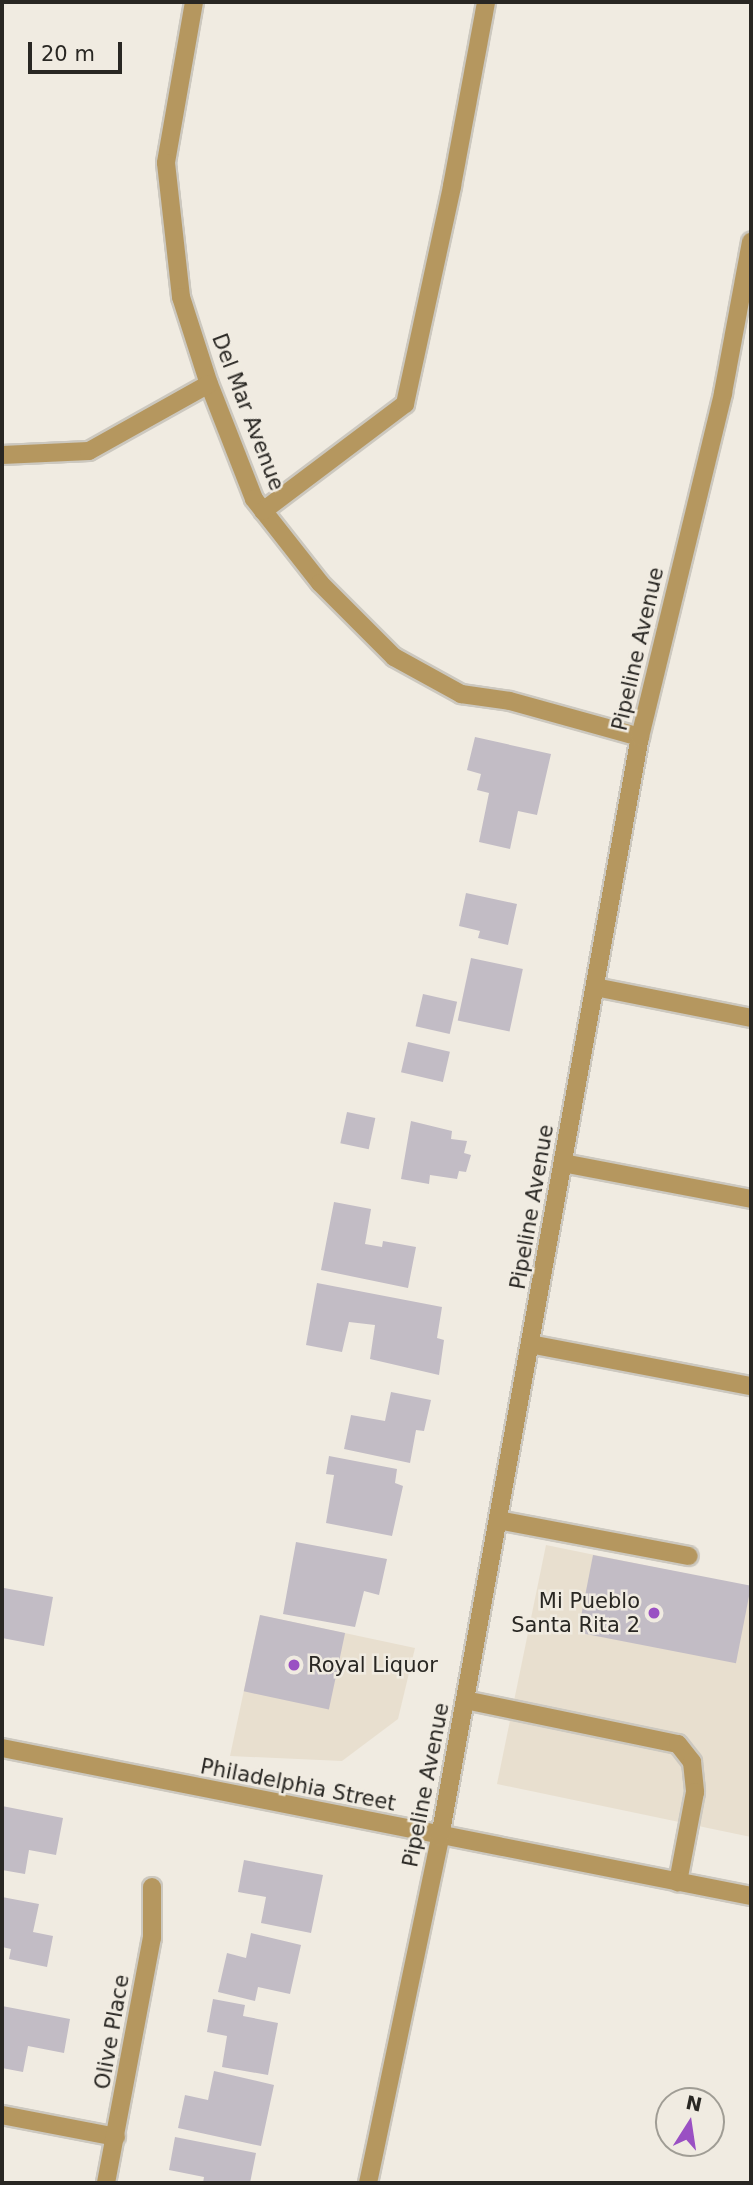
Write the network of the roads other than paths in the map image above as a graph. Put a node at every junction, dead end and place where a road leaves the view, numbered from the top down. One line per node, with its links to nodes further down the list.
1 (194, 2): 4 (street, Del Mar Avenue)
2 (486, 2): 6 (street)
3 (751, 242): 7 (street, Pipeline Avenue)
4 (209, 384): 5 (street); 6 (street, Del Mar Avenue)
5 (2, 455)
6 (263, 511): 7 (street, Del Mar Avenue)
7 (640, 737): 8 (street, Pipeline Avenue)
8 (595, 987): 9 (street); 10 (street, Pipeline Avenue)
9 (751, 1018)
10 (563, 1163): 11 (street); 12 (street, Pipeline Avenue)
11 (751, 1199)
12 (530, 1344): 13 (street); 14 (street, Pipeline Avenue)
13 (751, 1386)
14 (498, 1520): 15 (street); 16 (street, Pipeline Avenue)
15 (689, 1556)
16 (465, 1700): 18 (street, Pipeline Avenue); 19 (street)
17 (2, 1748): 18 (street, Philadelphia Street)
18 (440, 1837): 19 (street, Philadelphia Street); 25 (street, Pipeline Avenue)
19 (678, 1882): 21 (street, Philadelphia Street)
20 (152, 1887): 23 (street, Olive Place)
21 (751, 1896)
22 (2, 2115): 23 (street)
23 (116, 2137): 24 (street, Olive Place)
24 (107, 2183)
25 (368, 2183)

